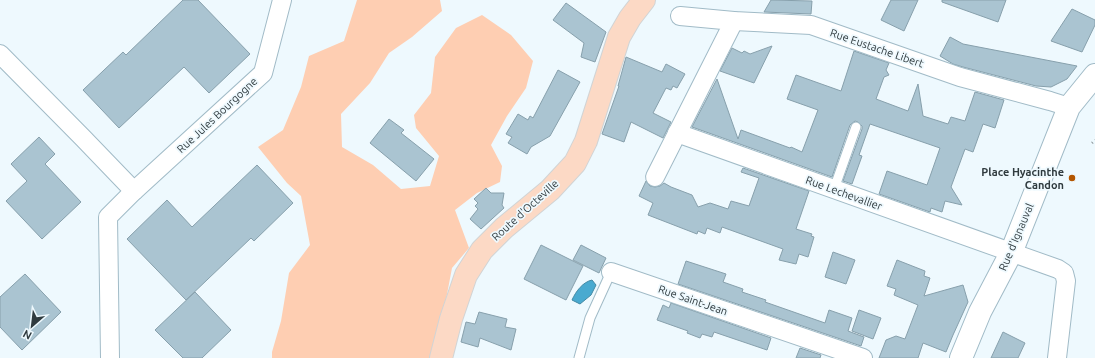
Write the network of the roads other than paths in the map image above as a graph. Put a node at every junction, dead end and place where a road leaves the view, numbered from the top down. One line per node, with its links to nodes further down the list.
1 (282, 0): 12 (street, Rue Jules Bourgogne)
2 (642, 1): 16 (main road, Route d'Octeville)
3 (680, 16): 4 (street, Rue Eustache Libert)
4 (734, 21): 7 (street, Rue Eustache Libert); 9 (street)
5 (0, 54): 12 (street)
6 (1095, 75): 7 (street, Rue d'Ignauval)
7 (1069, 107): 13 (street, Rue d'Ignauval)
8 (856, 127): 11 (lane)
9 (677, 133): 10 (street); 11 (street, Rue Lechevallier)
10 (655, 177)
11 (834, 189): 13 (street, Rue Lechevallier)
12 (134, 191): 15 (street, Rue Jules Bourgogne)
13 (1011, 253): 19 (street, Rue d'Ignauval); 20 (street, Rue Lechevallier)
14 (612, 272): 17 (lane, Rue Saint-Jean); 18 (street, Rue Saint-Jean)
15 (110, 358)
16 (441, 358)
17 (579, 358)
18 (862, 358)
19 (961, 358)
20 (1057, 358)

